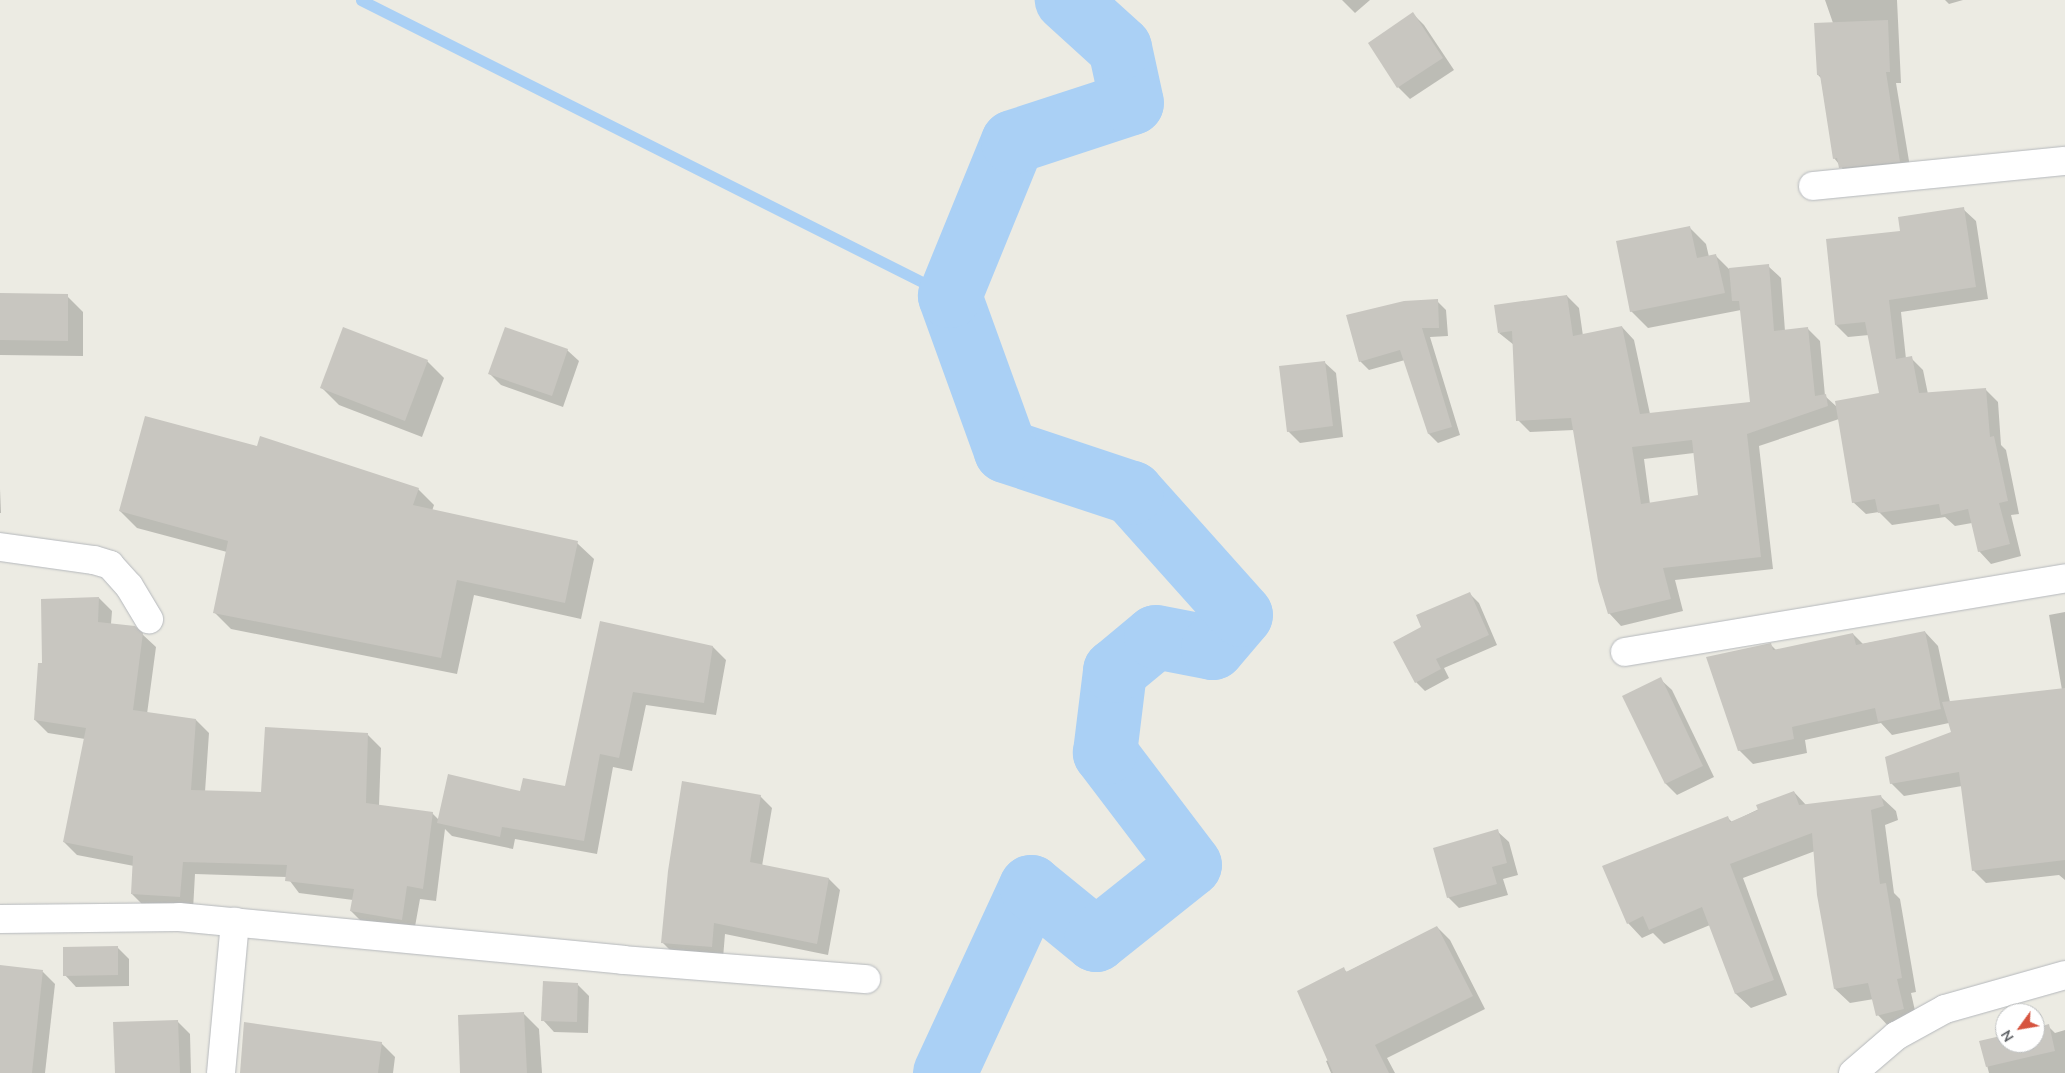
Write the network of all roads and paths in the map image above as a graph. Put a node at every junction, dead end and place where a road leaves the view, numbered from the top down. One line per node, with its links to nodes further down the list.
1 (2065, 161): 2 (street)
2 (1814, 186)
3 (0, 547): 5 (street)
4 (2065, 578): 6 (street)
5 (149, 619)
6 (1625, 652)
7 (0, 919): 8 (street)
8 (234, 922): 10 (street); 12 (street)
9 (2065, 975): 11 (street)
10 (866, 979)
11 (1862, 1069)
12 (220, 1073)

